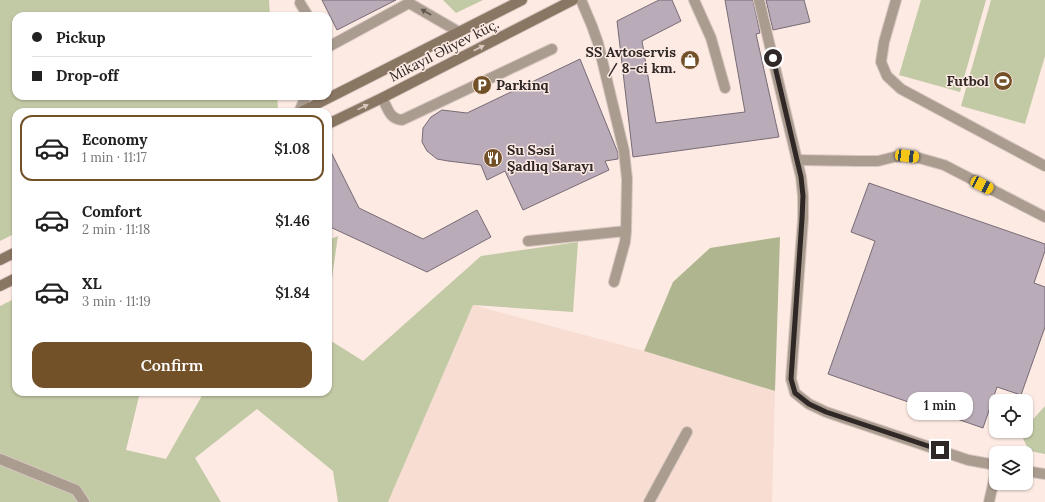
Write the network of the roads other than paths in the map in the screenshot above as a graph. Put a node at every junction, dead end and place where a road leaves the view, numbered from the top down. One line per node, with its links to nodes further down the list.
1 (522, 0): 10 (main road)
2 (573, 0): 15 (main road, Mikayıl Əliyev küç., one-way to 2)
3 (581, 0): 22 (lane)
4 (694, 0): 13 (lane)
5 (759, 0): 19 (lane)
6 (896, 0): 20 (lane)
7 (409, 1): 10 (lane, one-way to 7); 11 (lane)
8 (300, 3): 9 (lane)
9 (306, 12)
10 (460, 32): 14 (main road)
11 (332, 45)
12 (552, 49): 15 (lane)
13 (725, 88)
14 (332, 96)
15 (382, 98): 18 (main road, Mikayıl Əliyev küç., one-way to 15)
16 (324, 100): 17 (main road)
17 (308, 108)
18 (332, 122)
19 (797, 160): 21 (lane); 31 (lane)
20 (1045, 166)
21 (1045, 217)
22 (626, 231): 23 (lane); 27 (lane)
23 (528, 241)
24 (12, 254): 25 (main road)
25 (0, 260)
26 (12, 280): 28 (main road)
27 (614, 282)
28 (0, 286)
29 (687, 432): 36 (lane)
30 (0, 459): 35 (lane)
31 (989, 464)
32 (1033, 472): 33 (lane)
33 (1045, 474)
34 (992, 490): 37 (lane)
35 (84, 502)
36 (649, 502)
37 (989, 502)

